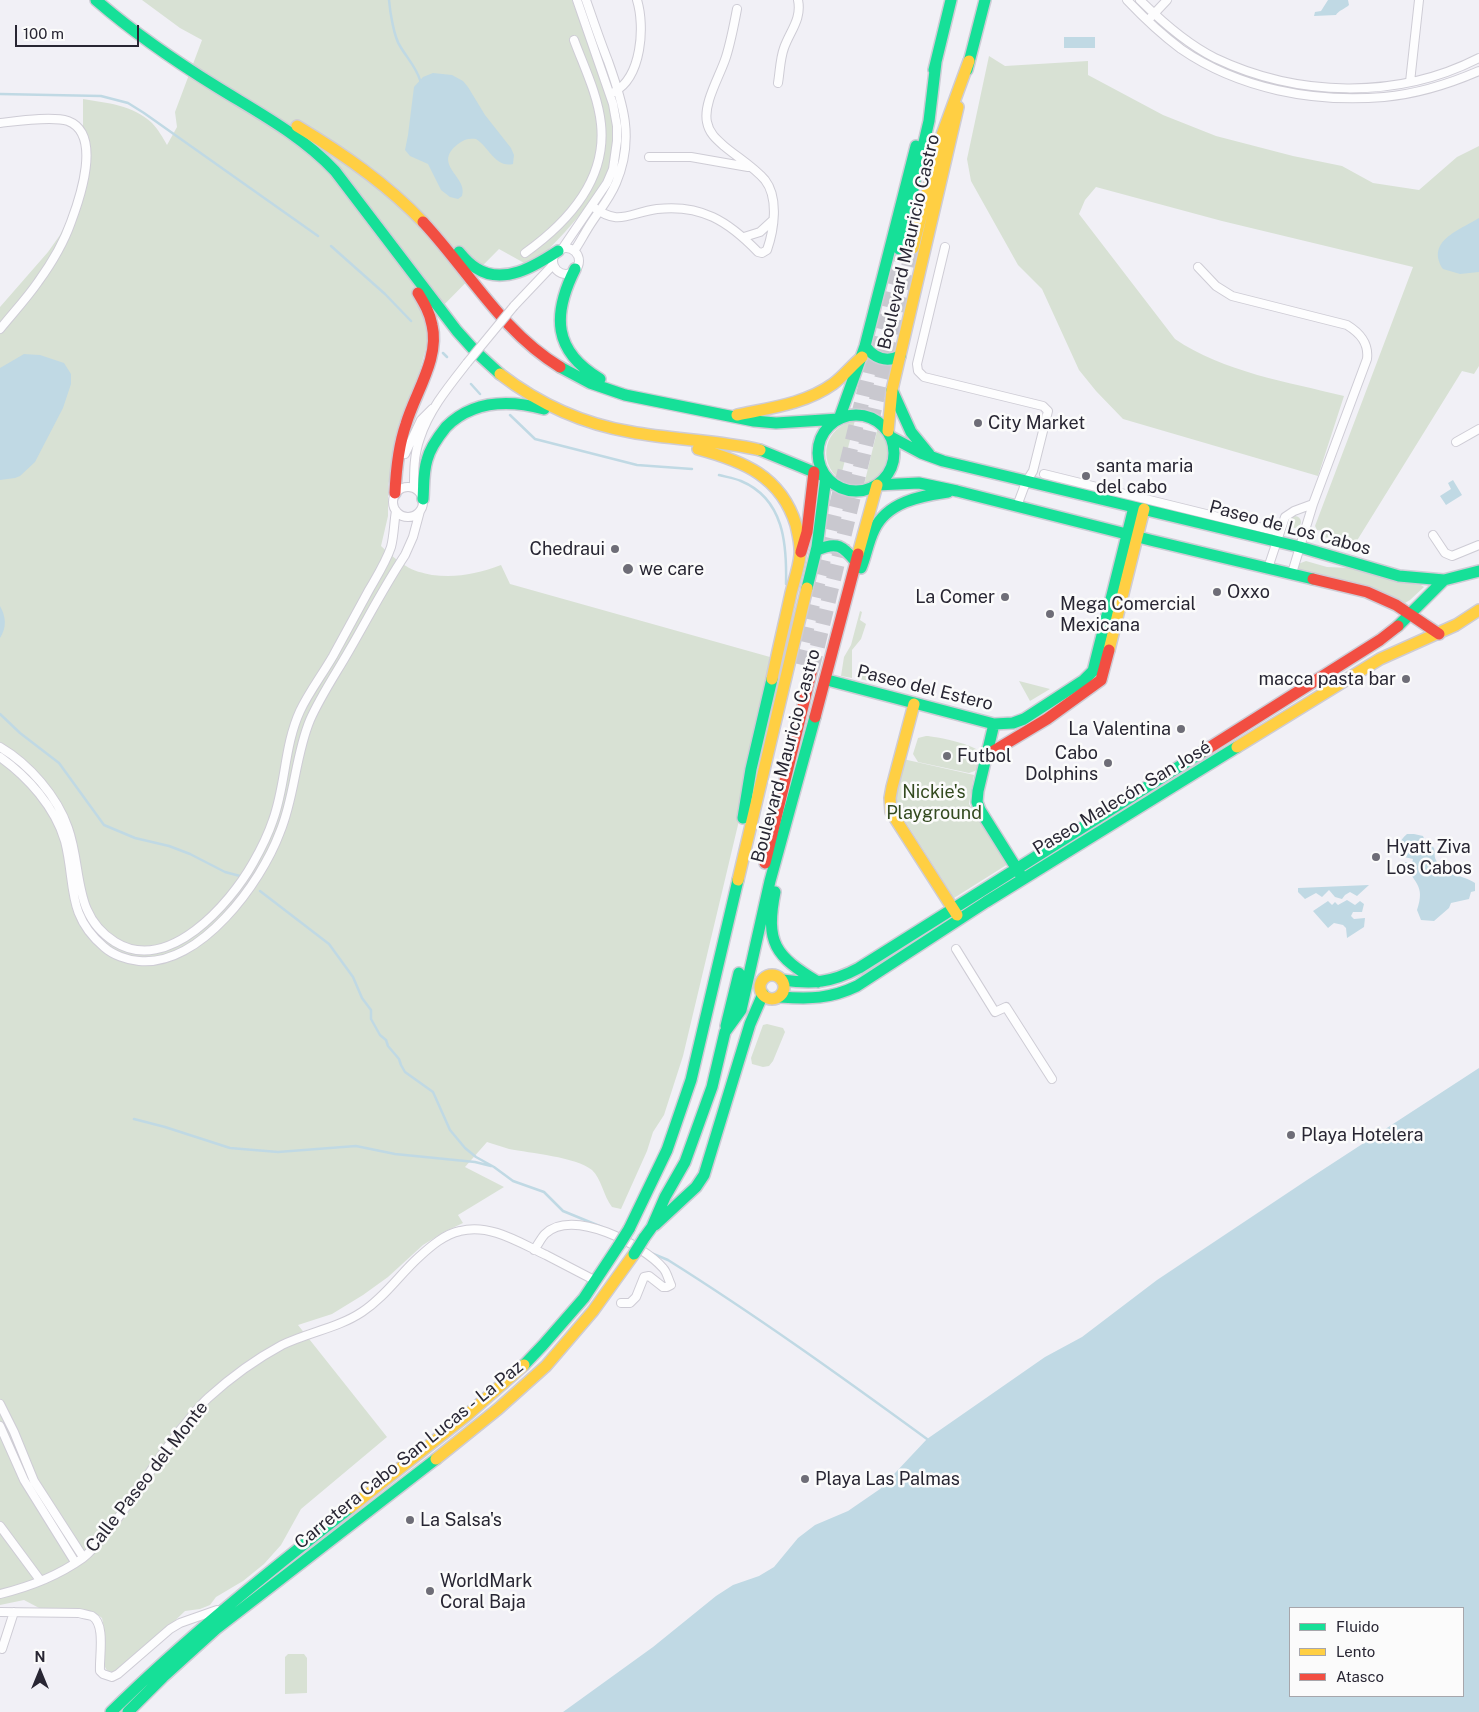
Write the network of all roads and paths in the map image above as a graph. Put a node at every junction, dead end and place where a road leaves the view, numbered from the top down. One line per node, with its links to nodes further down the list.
1 (96, 0): 27 (main road)
2 (107, 0): 27 (main road)
3 (577, 0): 26 (street)
4 (586, 0): 25 (street)
5 (637, 0): 25 (street)
6 (798, 0): 24 (street)
7 (951, 0): 21 (main road, Boulevard Mauricio Castro)
8 (985, 0): 20 (main road, Boulevard Mauricio Castro)
9 (1127, 0): 15 (street)
10 (1140, 0): 14 (street)
11 (1167, 0): 14 (street)
12 (1419, 0): 23 (street)
13 (737, 8): 30 (street)
14 (1154, 14): 15 (street); 17 (street)
15 (1147, 21): 18 (street)
16 (574, 40): 31 (street)
17 (1187, 41): 18 (street); 23 (street)
18 (1182, 49): 22 (street)
19 (1479, 58): 23 (street)
20 (969, 61): 38 (main road, Boulevard Mauricio Castro); 49 (main road, Boulevard Mauricio Castro)
21 (936, 62): 39 (main road, Boulevard Mauricio Castro); 48 (main road, Boulevard Mauricio Castro)
22 (1479, 71)
23 (1410, 82)
24 (778, 83)
25 (618, 90): 26 (street); 32 (street)
26 (610, 94): 32 (street)
27 (266, 112): 40 (main road); 52 (main road); 53 (main road); 67 (main road)
28 (0, 123): 47 (street)
29 (649, 157): 30 (street)
30 (750, 167): 35 (street)
31 (596, 171): 32 (street); 42 (street)
32 (613, 180): 33 (street); 34 (street)
33 (592, 206): 34 (street); 40 (street)
34 (599, 212): 36 (street); 41 (street)
35 (773, 220): 36 (street); 36 (street)
36 (744, 237)
37 (945, 247): 64 (street)
38 (913, 248)
39 (898, 249)
40 (560, 250): 41 (street); 43 (street)
41 (574, 251): 45 (street)
42 (525, 253)
43 (553, 263): 45 (street); 46 (street)
44 (1198, 267): 70 (street)
45 (571, 271): 46 (street); 52 (main road)
46 (537, 282): 51 (street, bridge)
47 (0, 329)
48 (863, 351): 49 (main road); 54 (main road); 55 (main road, Boulevard Mauricio Castro)
49 (900, 356): 50 (main road, Boulevard Mauricio Castro)
50 (892, 390): 57 (main road, Boulevard Mauricio Castro); 60 (main road)
51 (437, 404): 66 (street); 67 (street)
52 (661, 404): 54 (main road)
53 (573, 417): 58 (main road); 69 (main road)
54 (730, 417): 55 (main road)
55 (839, 418): 57 (main road); 63 (main road)
56 (1479, 429): 59 (street)
57 (889, 434): 60 (main road, Paseo de Los Cabos); 65 (main road)
58 (653, 435): 61 (main road); 81 (main road)
59 (1456, 442)
60 (934, 458): 64 (main road, Paseo de Los Cabos)
61 (814, 472): 63 (main road); 81 (main road)
62 (1044, 474): 77 (street)
63 (826, 478): 65 (main road); 80 (main road, Boulevard Mauricio Castro)
64 (1026, 482): 71 (street); 72 (main road, Paseo de Los Cabos)
65 (877, 485): 68 (main road); 82 (main road, Boulevard Mauricio Castro)
66 (414, 488): 67 (street); 69 (street)
67 (398, 490): 73 (street)
68 (957, 491): 71 (main road); 95 (main road)
69 (423, 499): 74 (street)
70 (1313, 504): 77 (street); 79 (street)
71 (1016, 506): 75 (main road)
72 (1139, 508): 75 (main road, Paseo del Estero); 77 (main road, Paseo de Los Cabos)
73 (396, 511): 74 (street); 87 (street)
74 (420, 511): 88 (street)
75 (1132, 535): 83 (main road); 91 (main road, Paseo del Estero)
76 (1433, 535): 78 (street)
77 (1278, 536): 79 (main road, Paseo de Los Cabos); 83 (street)
78 (1479, 545)
79 (1300, 547): 85 (street); 86 (main road, Paseo de Los Cabos)
80 (817, 550): 82 (main road); 108 (main road, Boulevard Mauricio Castro)
81 (800, 555): 108 (main road)
82 (856, 562): 110 (main road, Boulevard Mauricio Castro)
83 (1268, 568): 85 (main road)
84 (1479, 571): 86 (main road, Paseo de Los Cabos)
85 (1292, 573): 90 (main road)
86 (1444, 580): 90 (main road, Paseo Malecón San José)
87 (365, 598): 88 (street); 116 (street)
88 (376, 604): 117 (street)
89 (1479, 610): 92 (main road, Paseo Malecón San José)
90 (1410, 614): 92 (main road); 104 (main road, Paseo Malecón San José)
91 (1111, 624): 97 (main road, Paseo del Estero); 98 (main road, Paseo del Estero)
92 (1439, 634): 105 (main road, Paseo Malecón San José)
93 (798, 664): 122 (main road, Boulevard Mauricio Castro)
94 (812, 669): 123 (main road, Boulevard Mauricio Castro)
95 (830, 681): 96 (main road, Paseo del Estero); 106 (main road)
96 (914, 704): 99 (main road, Paseo del Estero); 111 (main road)
97 (1036, 710): 98 (main road); 99 (main road, Paseo del Estero)
98 (1043, 721): 101 (main road, Paseo del Estero)
99 (994, 724): 101 (main road)
100 (0, 747): 103 (street)
101 (987, 755): 107 (main road)
102 (0, 757): 103 (street)
103 (28, 775): 112 (street); 113 (street)
104 (1142, 790): 105 (main road); 107 (main road, Paseo Malecón San José)
105 (1149, 802): 109 (main road, Paseo Malecón San José)
106 (792, 827): 110 (main road); 119 (main road)
107 (1016, 868): 109 (main road); 111 (main road, Paseo Malecón San José)
108 (739, 873): 122 (main road, Boulevard Mauricio Castro)
109 (1023, 879): 114 (main road, Paseo Malecón San José)
110 (770, 881): 123 (main road, Boulevard Mauricio Castro)
111 (952, 909): 114 (main road); 119 (main road, Paseo Malecón San José)
112 (88, 915): 113 (street); 116 (street)
113 (80, 919): 117 (street)
114 (960, 920): 121 (main road, Paseo Malecón San José)
115 (956, 950): 124 (street)
116 (150, 952): 117 (street)
117 (148, 962)
118 (782, 980): 119 (main road, Paseo Malecón San José); 120 (main road); 121 (main road)
119 (820, 983)
120 (763, 994): 121 (main road); 126 (main road)
121 (780, 997)
122 (705, 1021): 127 (main road, Boulevard Mauricio Castro)
123 (725, 1032): 125 (main road, Boulevard Mauricio Castro)
124 (1052, 1079)
125 (685, 1162): 126 (main road, Carretera Cabo San Lucas - La Paz)
126 (652, 1227): 145 (main road, Carretera Cabo San Lucas - La Paz, bridge)
127 (629, 1229): 129 (main road, Carretera Cabo San Lucas - La Paz, bridge)
128 (534, 1250): 129 (street, Calle Paseo del Monte); 130 (street); 136 (street, Calle Paseo del Monte)
129 (596, 1281): 140 (main road, Carretera Cabo San Lucas - La Paz)
130 (621, 1303)
131 (0, 1404): 133 (street)
132 (0, 1426): 134 (street)
133 (14, 1432): 134 (street); 136 (street)
134 (6, 1436): 137 (street)
135 (1, 1528): 138 (street)
136 (83, 1557): 137 (street, Calle Paseo del Monte)
137 (75, 1562): 138 (street, Calle Paseo del Monte)
138 (40, 1580): 139 (street, Calle Paseo del Monte)
139 (0, 1594)
140 (228, 1606): 142 (street); 144 (main road, Carretera Cabo San Lucas - La Paz)
141 (0, 1612): 142 (street)
142 (14, 1612): 143 (street)
143 (2, 1649)
144 (112, 1712)
145 (128, 1712)

